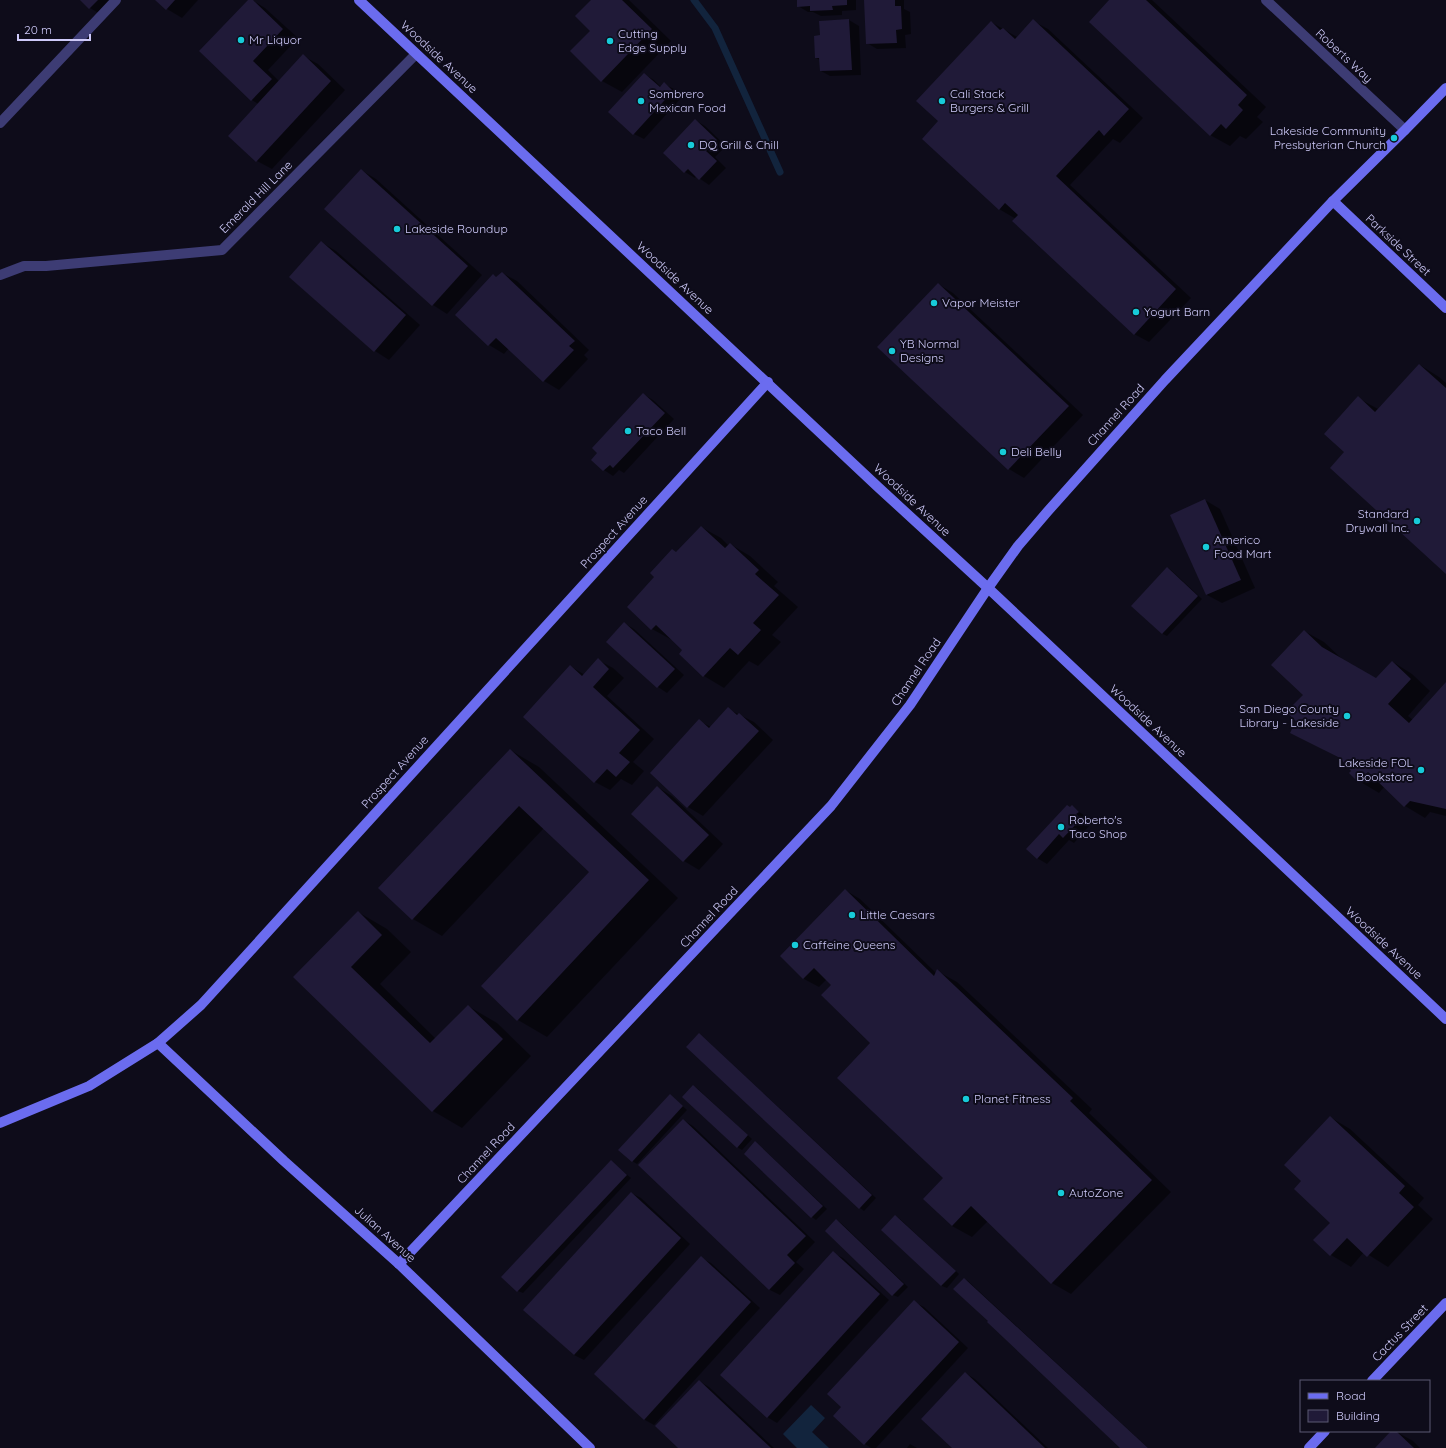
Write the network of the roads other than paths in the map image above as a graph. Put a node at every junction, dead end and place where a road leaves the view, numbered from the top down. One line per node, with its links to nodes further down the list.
1 (116, 0): 6 (street)
2 (359, 0): 4 (street, Woodside Avenue)
3 (1266, 0): 7 (street, Roberts Way)
4 (416, 54): 9 (street, Emerald Hill Lane); 11 (street, Woodside Avenue)
5 (1446, 88): 7 (street, Channel Road)
6 (0, 123)
7 (1405, 130): 8 (street, Channel Road)
8 (1333, 201): 10 (street, Parkside Street); 12 (street, Channel Road)
9 (0, 275)
10 (1446, 308)
11 (768, 382): 12 (street, Woodside Avenue); 14 (street, Prospect Avenue)
12 (988, 588): 13 (street, Woodside Avenue); 16 (street, Channel Road)
13 (1446, 1019)
14 (158, 1043): 15 (street, Prospect Avenue); 16 (street, Julian Avenue)
15 (0, 1123)
16 (399, 1264): 20 (street, Julian Avenue)
17 (1446, 1303): 18 (street, Cactus Street)
18 (1373, 1380)
19 (1324, 1432): 21 (street)
20 (590, 1448)
21 (1310, 1448)

